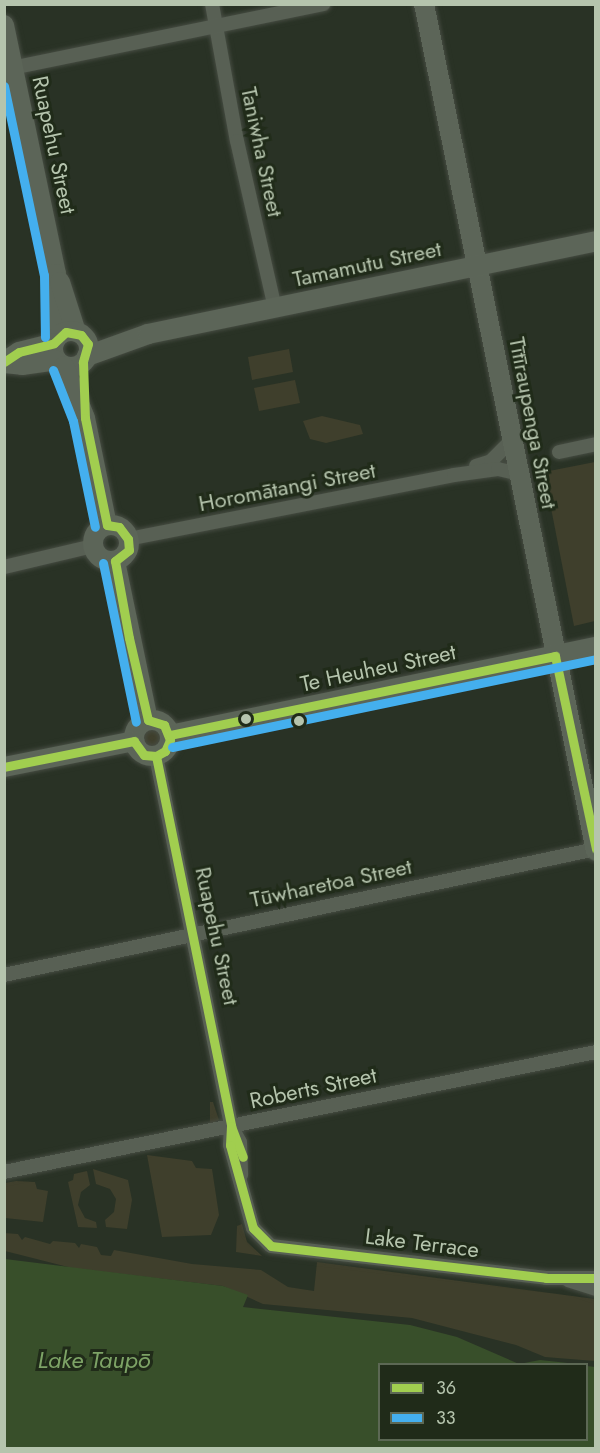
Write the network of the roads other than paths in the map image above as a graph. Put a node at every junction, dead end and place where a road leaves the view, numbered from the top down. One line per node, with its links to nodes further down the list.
1 (212, 4): 5 (street, Taniwha Street)
2 (323, 4): 5 (street)
3 (424, 4): 8 (street, Tītīraupenga Street)
4 (4, 25): 6 (street, Ruapehu Street)
5 (216, 26): 6 (street); 9 (street, Taniwha Street)
6 (9, 69): 10 (street, Ruapehu Street)
7 (596, 241): 8 (street, Tamamutu Street)
8 (478, 266): 9 (street, Tamamutu Street); 12 (street, Tītīraupenga Street)
9 (276, 308): 10 (street, Tamamutu Street)
10 (70, 349): 11 (street, Tamamutu Street); 17 (street, Ruapehu Street)
11 (4, 362)
12 (512, 440): 15 (street, Tītīraupenga Street); 16 (street, Horomātangi Street)
13 (596, 444): 14 (street)
14 (559, 452)
15 (519, 474): 16 (street, Horomātangi Street); 23 (street, Tītīraupenga Street)
16 (454, 475): 18 (street, Horomātangi Street)
17 (107, 525): 18 (street); 19 (street)
18 (128, 539): 20 (street)
19 (93, 546): 20 (street); 21 (street)
20 (115, 561): 24 (street)
21 (4, 567)
22 (596, 647): 23 (street, Te Heuheu Street)
23 (555, 656): 25 (street, Te Heuheu Street); 29 (street, Tītīraupenga Street)
24 (148, 720): 25 (street); 26 (street)
25 (170, 735): 27 (street)
26 (134, 741): 27 (street); 28 (street)
27 (156, 756): 30 (street, Ruapehu Street)
28 (4, 767)
29 (595, 850): 30 (street, Tūwharetoa Street)
30 (192, 934): 31 (street, Tūwharetoa Street); 33 (street, Ruapehu Street)
31 (4, 975)
32 (596, 1052): 33 (street, Roberts Street)
33 (231, 1126): 34 (street, Roberts Street); 35 (street, Ruapehu Street)
34 (4, 1172)
35 (271, 1246): 37 (street, Lake Terrace)
36 (596, 1278): 37 (street, Lake Terrace)
37 (568, 1280): 38 (street, Lake Terrace)
38 (596, 1288)

